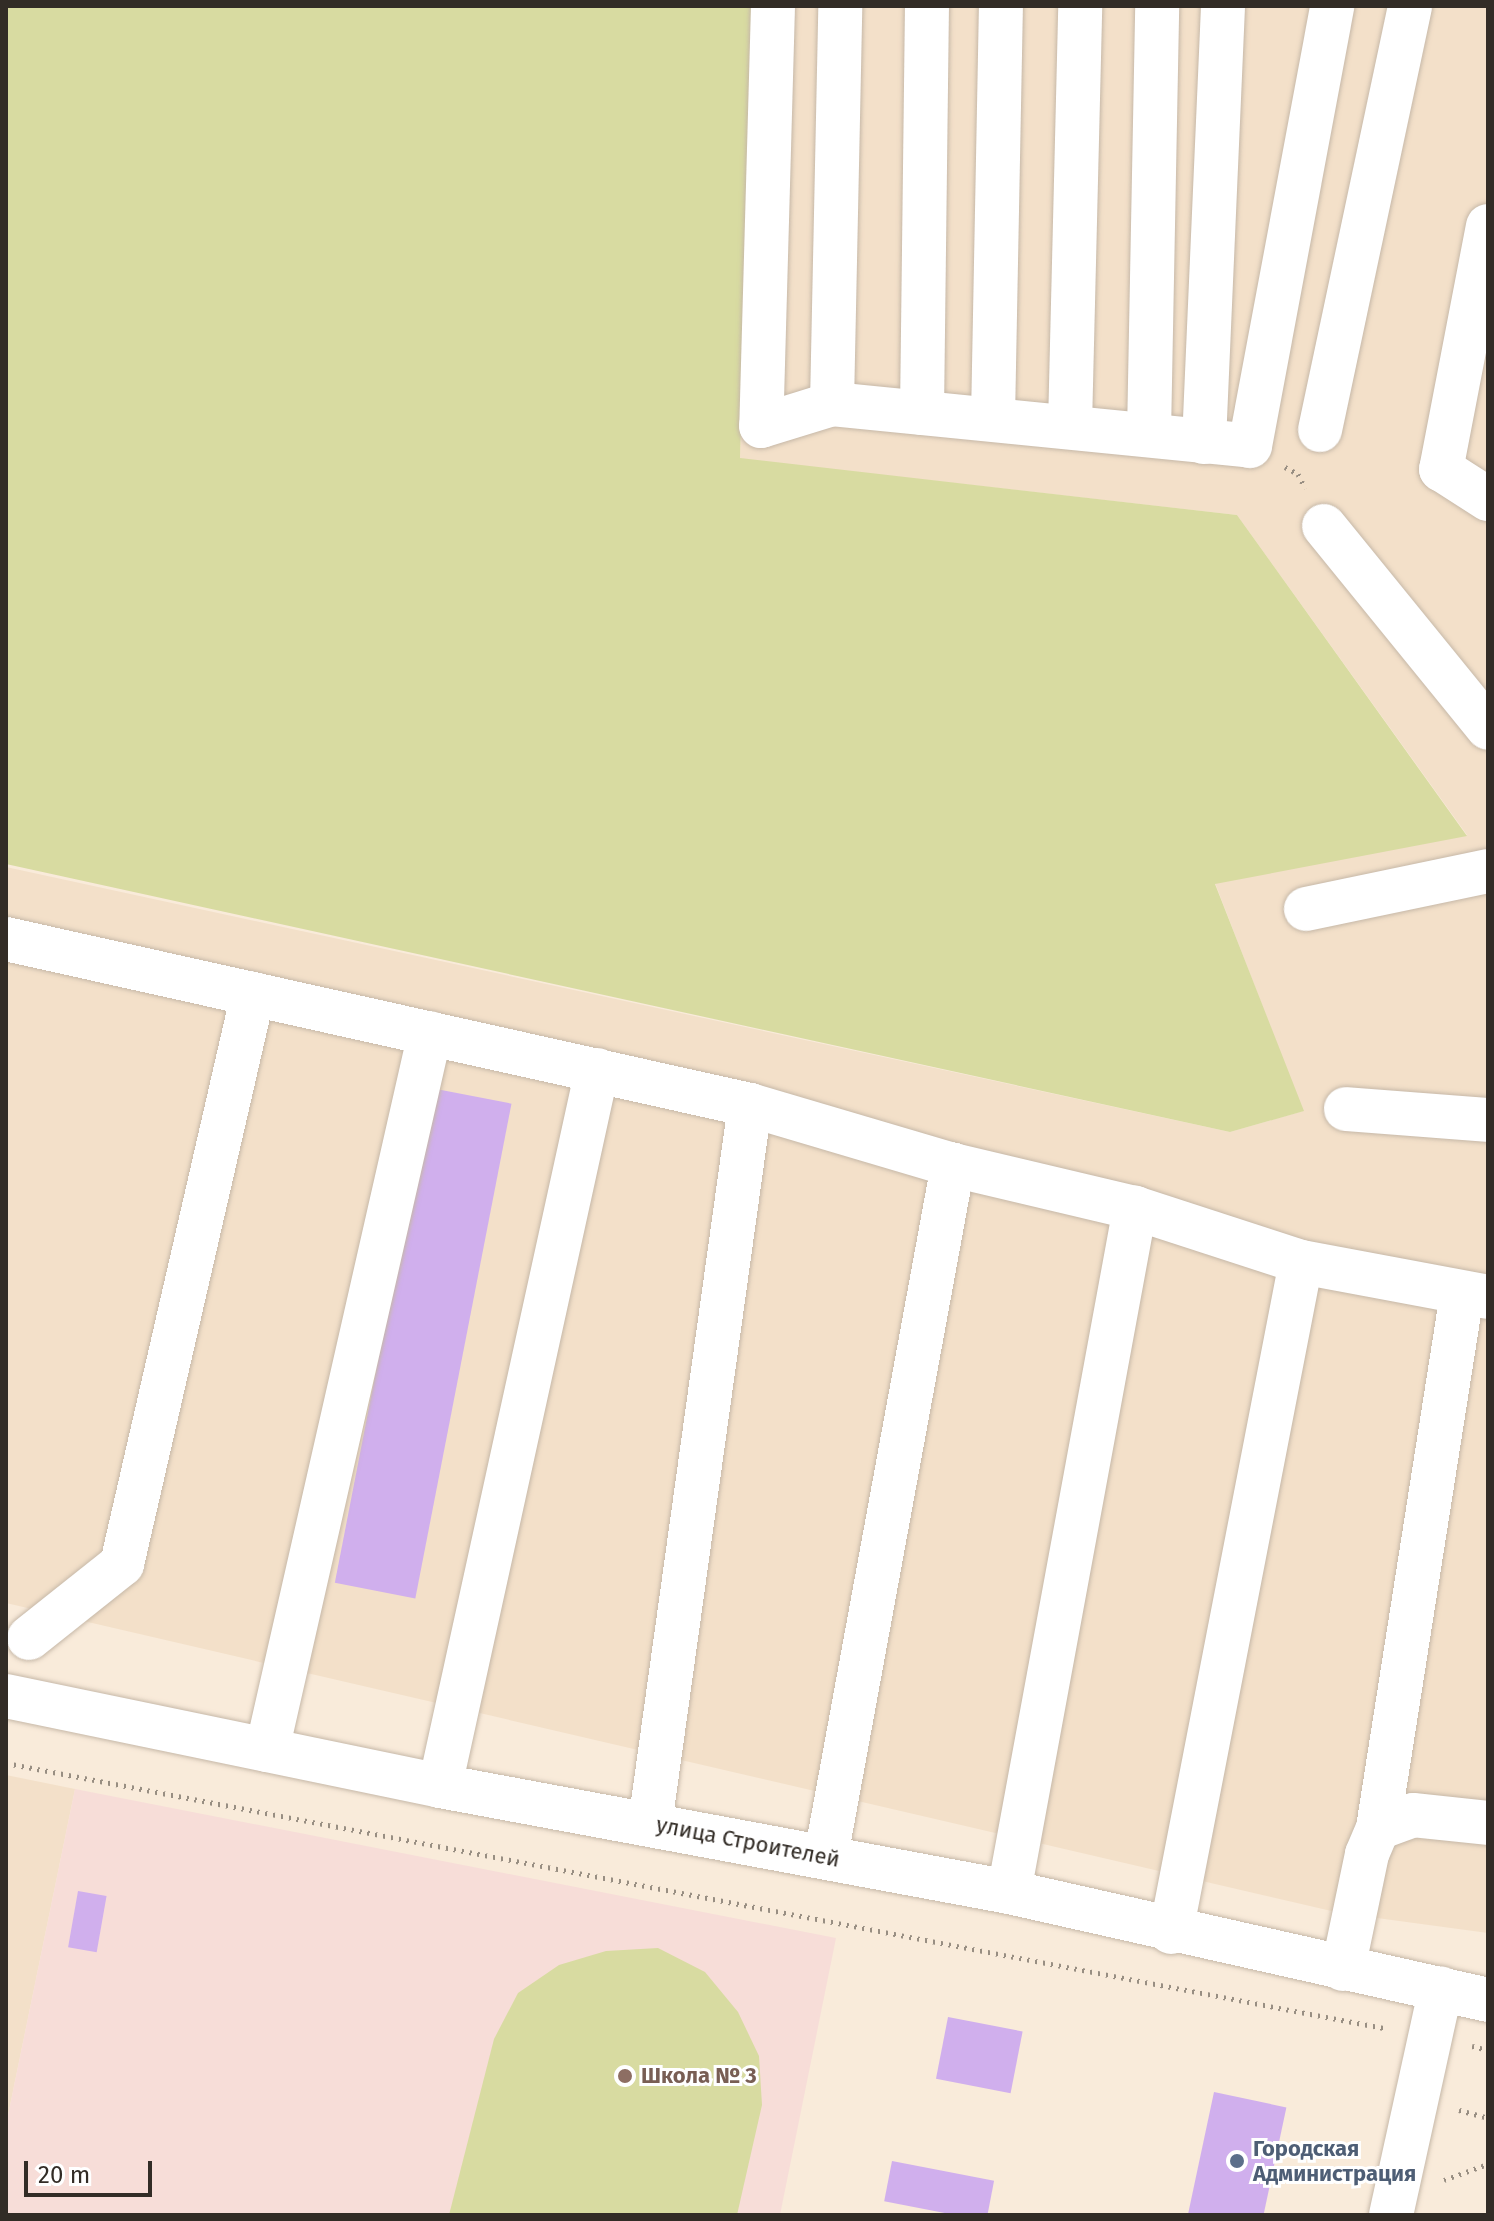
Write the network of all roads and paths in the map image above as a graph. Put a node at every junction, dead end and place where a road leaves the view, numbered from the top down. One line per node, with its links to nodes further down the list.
1 (773, 6): 13 (street)
2 (840, 6): 13 (street)
3 (927, 6): 14 (street)
4 (1001, 6): 15 (street)
5 (1080, 6): 16 (street)
6 (1157, 6): 18 (street)
7 (1223, 6): 11 (street)
8 (1241, 6): 11 (street)
9 (1332, 6): 19 (street)
10 (1410, 6): 17 (street)
11 (1218, 127): 19 (street)
12 (1488, 226): 20 (street)
13 (832, 404): 14 (street)
14 (922, 413): 15 (street)
15 (993, 419): 16 (street)
16 (1070, 426): 18 (street)
17 (1320, 430)
18 (1149, 434): 19 (street)
19 (1204, 442)
20 (1488, 499)
21 (1324, 526): 22 (street)
22 (1488, 728)
23 (1488, 871): 24 (street)
24 (1306, 909)
25 (6, 939): 26 (street)
26 (253, 994): 27 (street); 36 (street)
27 (430, 1033): 28 (street); 38 (street)
28 (597, 1070): 29 (street); 40 (street)
29 (750, 1105): 32 (street); 42 (street)
30 (1346, 1109): 31 (street)
31 (1488, 1120)
32 (953, 1165): 33 (street); 44 (street)
33 (1135, 1208): 34 (street); 45 (street)
34 (1301, 1262): 35 (street); 46 (street)
35 (1475, 1296): 43 (street)
36 (18, 1626): 37 (street)
37 (10, 1696): 38 (street, улица Строителей)
38 (267, 1750): 40 (street, улица Строителей)
39 (6, 1763): 50 (path)
40 (440, 1786): 42 (street, улица Строителей)
41 (1488, 1823): 43 (street)
42 (650, 1824): 44 (street, улица Строителей)
43 (1378, 1828): 47 (street)
44 (826, 1856): 45 (street, улица Строителей)
45 (1009, 1892): 46 (street, улица Строителей)
46 (1171, 1932): 47 (street, улица Строителей)
47 (1343, 1969): 48 (street, улица Строителей)
48 (1441, 1988): 49 (street, улица Строителей); 50 (street)
49 (1488, 2000)
50 (1429, 2037): 51 (path); 52 (street)
51 (1488, 2050)
52 (1391, 2215)

